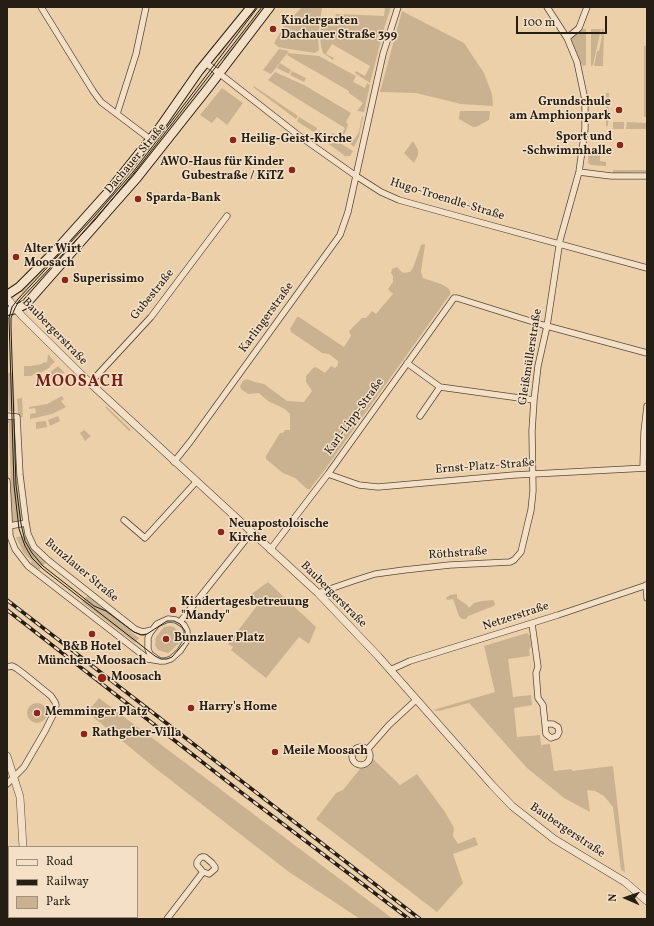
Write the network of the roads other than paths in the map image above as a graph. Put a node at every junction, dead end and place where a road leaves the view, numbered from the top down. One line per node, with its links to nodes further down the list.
1 (41, 7): 11 (street)
2 (146, 7): 11 (street)
3 (251, 7): 9 (main road, Dachauer Straße)
4 (270, 7): 10 (main road, Dachauer Straße)
5 (398, 7): 14 (street, Karlingerstraße)
6 (547, 7): 8 (street, Gleißmüllerstraße)
7 (587, 7): 8 (street)
8 (567, 38): 13 (street, Gleißmüllerstraße)
9 (206, 63): 10 (street, Hugo-Troendle-Straße); 12 (main road, Dachauer Straße)
10 (220, 73): 14 (street, Hugo-Troendle-Straße); 20 (main road, Dachauer Straße)
11 (117, 114): 12 (street)
12 (150, 139): 19 (main road, Dachauer Straße)
13 (579, 172): 15 (street); 17 (street, Gleißmüllerstraße)
14 (356, 176): 17 (street, Hugo-Troendle-Straße); 31 (street, Karlingerstraße)
15 (647, 176)
16 (228, 216): 25 (street, Gubestraße)
17 (560, 244): 18 (street, Hugo-Troendle-Straße); 22 (street, Gleißmüllerstraße)
18 (647, 268)
19 (7, 296): 20 (street, Baubergerstraße)
20 (16, 309): 21 (main road, Dachauer Straße); 25 (street, Baubergerstraße)
21 (7, 312)
22 (547, 326): 23 (street); 24 (street, Karl-Lipp-Straße); 27 (street, Gleißmüllerstraße)
23 (647, 353)
24 (407, 363): 26 (street); 33 (street, Karl-Lipp-Straße)
25 (90, 383): 31 (street, Baubergerstraße)
26 (440, 387): 27 (street); 30 (street)
27 (534, 400): 34 (street, Gleißmüllerstraße)
28 (647, 406): 32 (street)
29 (7, 416): 38 (street, Bunzlauer Straße)
30 (420, 416)
31 (174, 462): 36 (street, Baubergerstraße)
32 (645, 468): 34 (street, Ernst-Platz-Straße)
33 (328, 474): 34 (street, Ernst-Platz-Straße); 41 (street, Karl-Lipp-Straße)
34 (533, 474): 43 (street, Röthstraße)
35 (7, 481): 39 (street)
36 (196, 482): 37 (street); 40 (street, Baubergerstraße)
37 (124, 520)
38 (26, 523): 39 (street); 47 (street, Bunzlauer Straße)
39 (8, 526): 48 (street)
40 (251, 533): 41 (street, Baubergerstraße); 45 (street)
41 (270, 550): 43 (street, Baubergerstraße)
42 (646, 585): 44 (street); 46 (street, Netzerstraße)
43 (318, 594): 50 (street, Baubergerstraße)
44 (647, 598)
45 (180, 622): 47 (street); 48 (street)
46 (532, 624): 50 (street, Netzerstraße); 52 (street)
47 (152, 630): 48 (street)
48 (160, 661)
49 (7, 668): 55 (street)
50 (390, 670): 51 (street, Baubergerstraße)
51 (416, 700): 53 (street); 59 (street, Baubergerstraße)
52 (545, 724)
53 (367, 750)
54 (7, 756): 55 (street)
55 (14, 778): 56 (street); 57 (street)
56 (7, 784)
57 (23, 846)
58 (203, 872): 60 (street)
59 (647, 901)
60 (167, 919)

